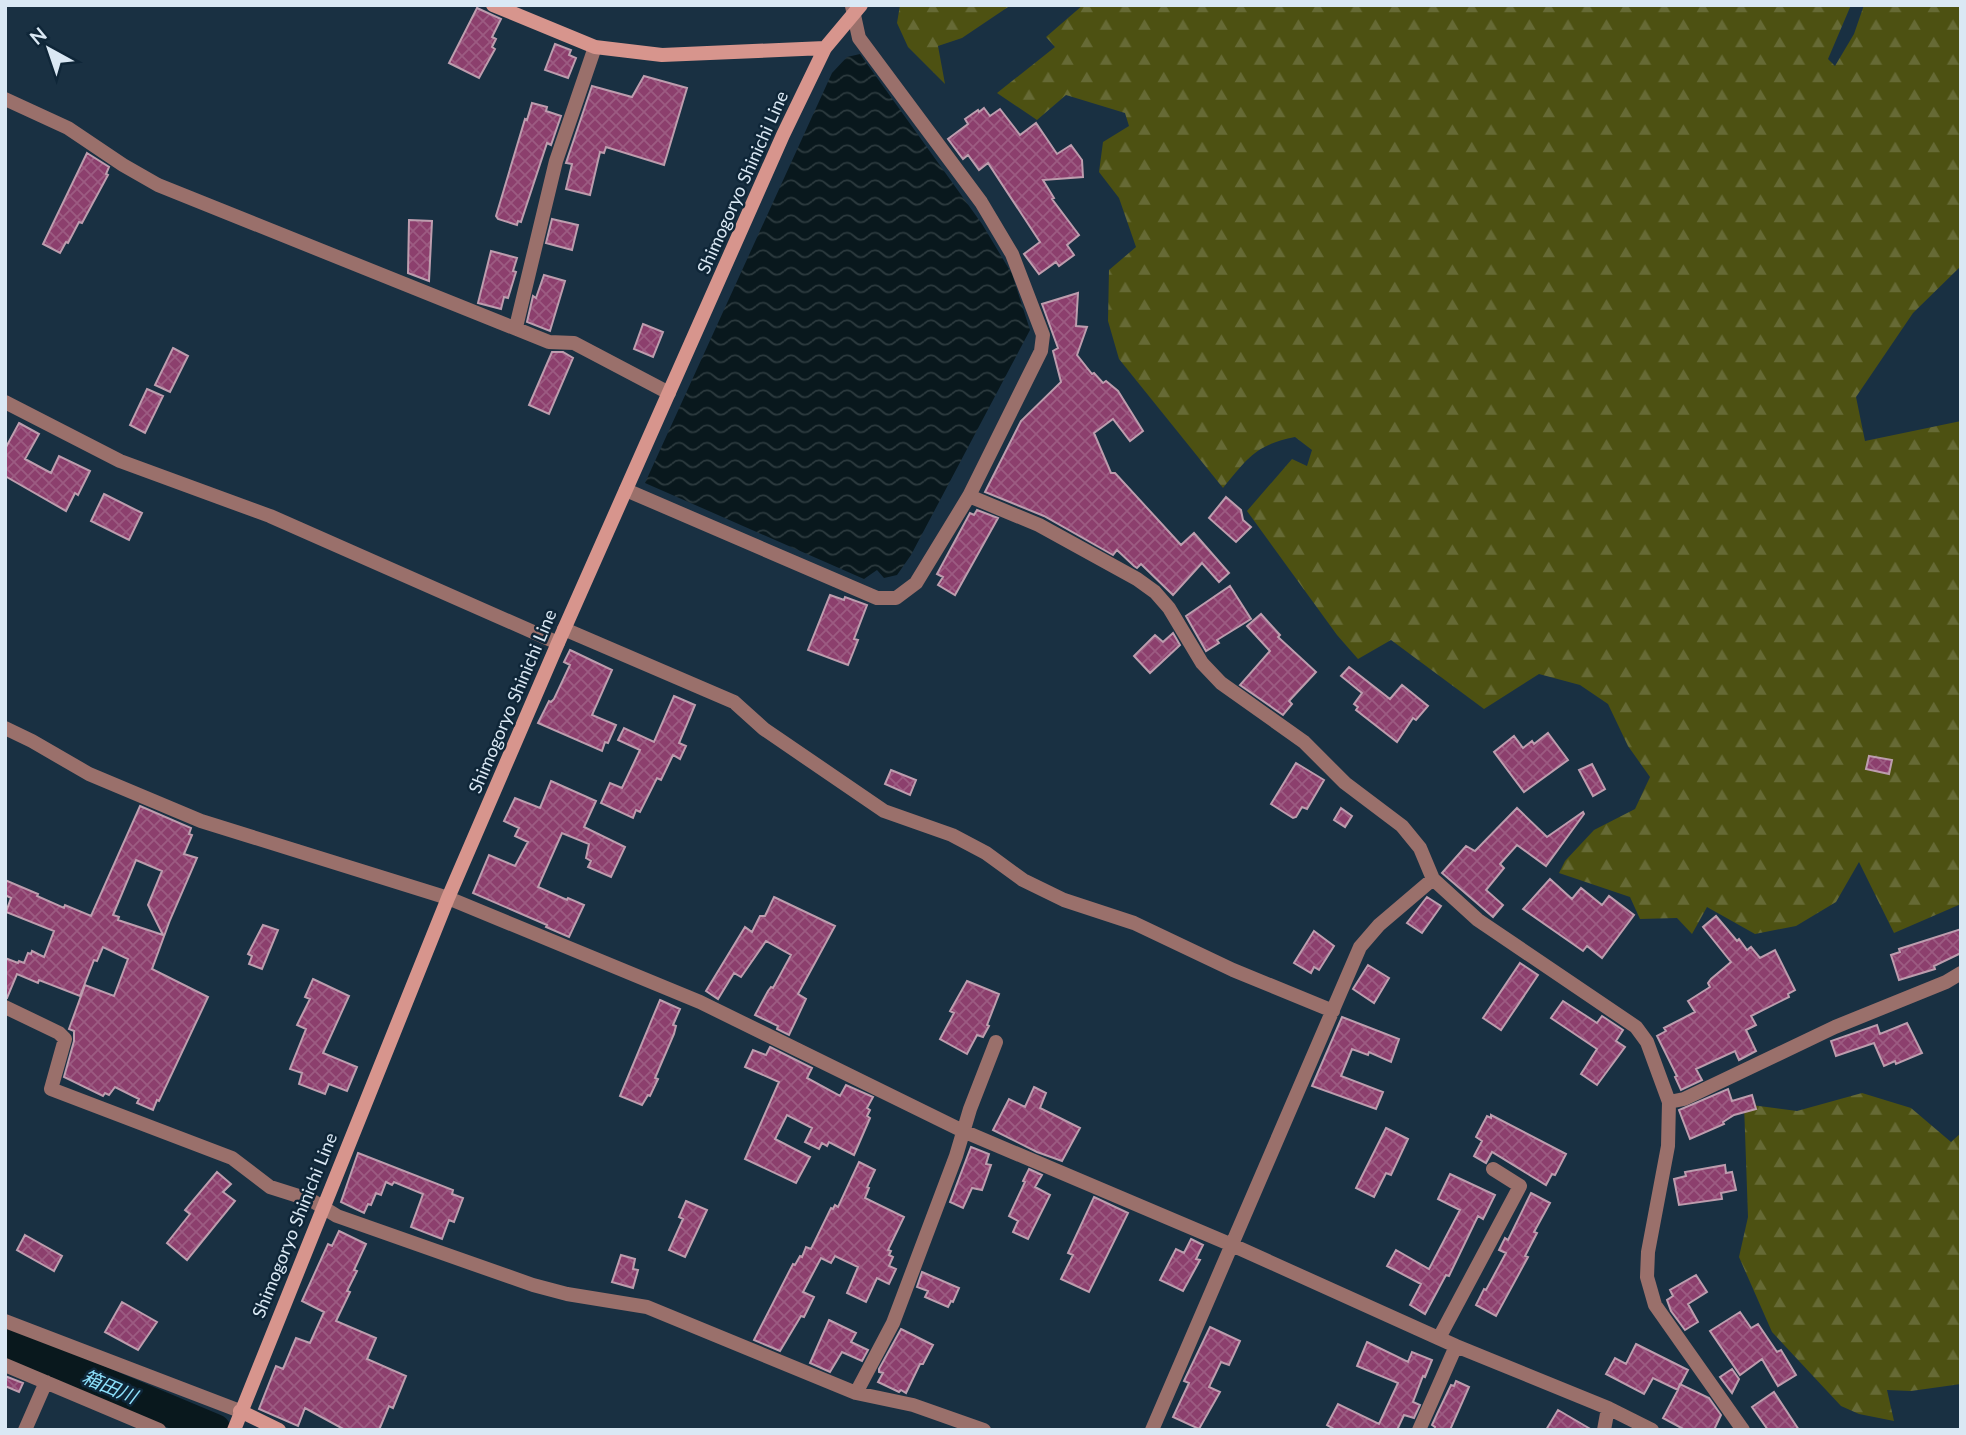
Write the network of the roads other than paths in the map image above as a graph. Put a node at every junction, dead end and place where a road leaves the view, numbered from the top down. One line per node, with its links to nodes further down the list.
1 (493, 5): 3 (main road)
2 (856, 9): 4 (main road, Shimogoryo Shinichi Line); 10 (street)
3 (595, 47): 4 (main road); 6 (street)
4 (825, 48): 7 (main road, Shimogoryo Shinichi Line)
5 (5, 99): 6 (street)
6 (516, 327): 7 (street)
7 (669, 393): 9 (main road, Shimogoryo Shinichi Line)
8 (5, 402): 12 (street)
9 (626, 490): 10 (street); 11 (main road, Shimogoryo Shinichi Line)
10 (969, 496): 14 (street)
11 (564, 629): 12 (main road, Shimogoryo Shinichi Line); 18 (street)
12 (558, 643): 15 (main road, Shimogoryo Shinichi Line)
13 (5, 728): 15 (street)
14 (1433, 879): 18 (street); 20 (street)
15 (448, 898): 21 (street); 23 (main road, Shimogoryo Shinichi Line)
16 (1961, 973): 20 (street)
17 (5, 1007): 23 (street)
18 (1332, 1011): 24 (street)
19 (996, 1042): 21 (street)
20 (1669, 1102): 41 (street)
21 (962, 1131): 24 (street); 30 (street)
22 (1493, 1169): 26 (street)
23 (321, 1207): 30 (street); 32 (main road, Shimogoryo Shinichi Line)
24 (1232, 1245): 26 (street); 37 (street)
25 (5, 1321): 32 (street)
26 (1440, 1338): 27 (street)
27 (1456, 1346): 31 (street); 38 (street)
28 (5, 1365): 29 (street)
29 (46, 1382): 33 (street); 34 (street)
30 (856, 1393): 36 (street)
31 (1608, 1408): 39 (street); 40 (street)
32 (237, 1421): 35 (main road)
33 (25, 1430)
34 (159, 1430)
35 (279, 1430)
36 (984, 1430)
37 (1152, 1430)
38 (1419, 1430)
39 (1604, 1430)
40 (1652, 1430)
41 (1743, 1430)

